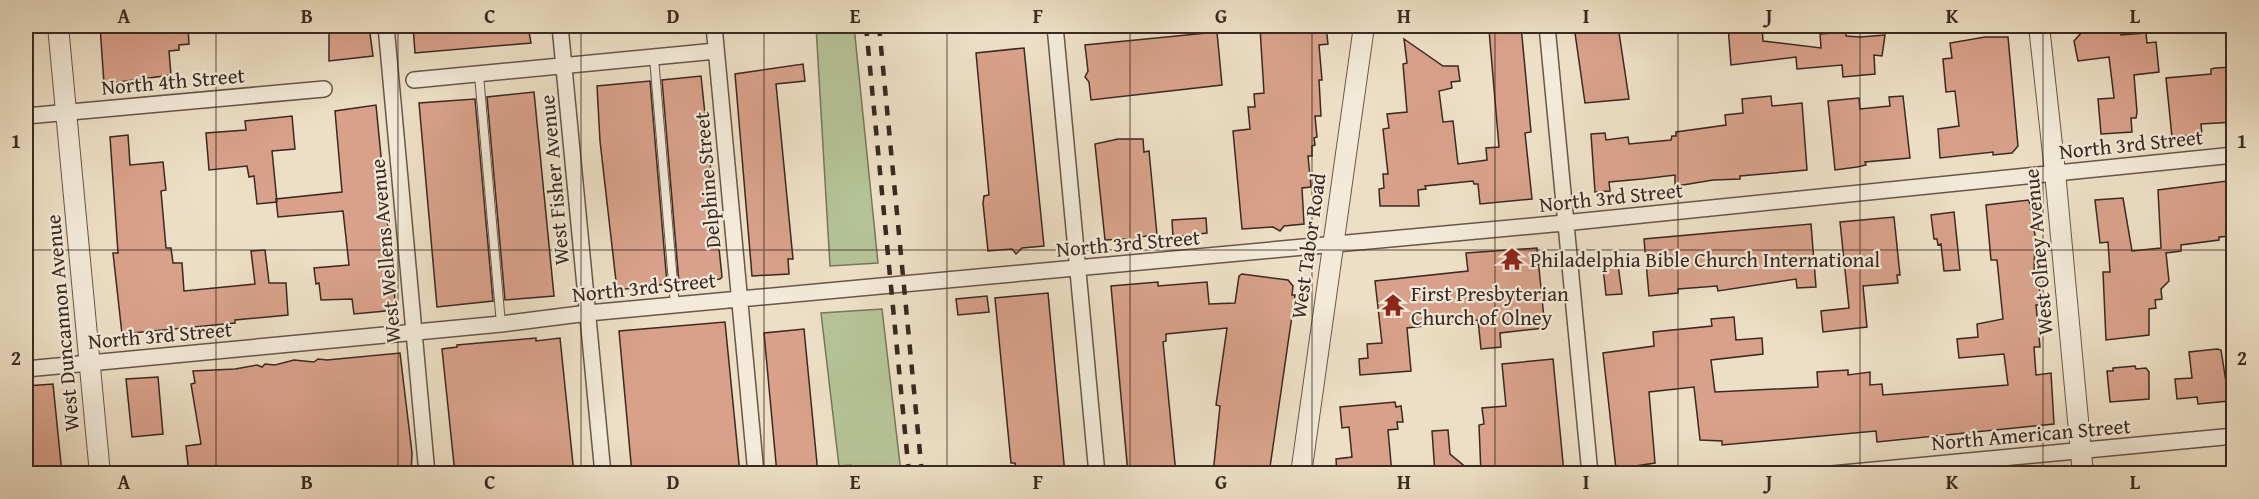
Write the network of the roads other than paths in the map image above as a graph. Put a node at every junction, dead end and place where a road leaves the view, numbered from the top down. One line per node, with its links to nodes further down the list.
1 (58, 26): 15 (street, West Duncannon Avenue)
2 (386, 26): 26 (street, West Wellens Avenue)
3 (560, 26): 11 (street, West Fisher Avenue)
4 (714, 26): 9 (street, Delphine Street)
5 (1055, 26): 21 (street)
6 (1364, 26): 20 (street, West Tabor Road)
7 (1547, 26): 19 (street)
8 (2039, 26): 18 (street, West Olney Avenue)
9 (716, 51): 10 (street); 22 (street, Delphine Street)
10 (654, 58): 11 (street); 23 (lane)
11 (564, 66): 12 (street); 24 (street, West Fisher Avenue)
12 (479, 75): 13 (street); 25 (lane)
13 (414, 80)
14 (324, 89): 15 (street, North 4th Street)
15 (66, 112): 16 (street, North 4th Street); 27 (street, West Duncannon Avenue)
16 (26, 116)
17 (2234, 155): 18 (street, North 3rd Street)
18 (2055, 172): 19 (street, North 3rd Street); 30 (street, West Olney Avenue)
19 (1564, 223): 20 (street, North 3rd Street); 37 (street)
20 (1332, 246): 21 (street, North 3rd Street); 36 (street, West Tabor Road)
21 (1077, 268): 22 (street, North 3rd Street); 35 (street)
22 (740, 299): 23 (street, North 3rd Street); 34 (street, Delphine Street)
23 (675, 306): 24 (street, North 3rd Street)
24 (588, 313): 25 (street, North 3rd Street); 33 (street, West Fisher Avenue)
25 (501, 324): 26 (street, North 3rd Street)
26 (414, 333): 27 (street, North 3rd Street); 32 (street, West Wellens Avenue)
27 (90, 363): 28 (street, North 3rd Street); 31 (street, West Duncannon Avenue)
28 (26, 369)
29 (2234, 436): 30 (street, North American Street)
30 (2080, 450): 38 (street, North American Street); 39 (street, West Olney Avenue)
31 (100, 474)
32 (427, 474)
33 (603, 474)
34 (756, 474)
35 (1097, 474)
36 (1301, 474)
37 (1590, 474)
38 (1832, 474)
39 (2083, 474)

